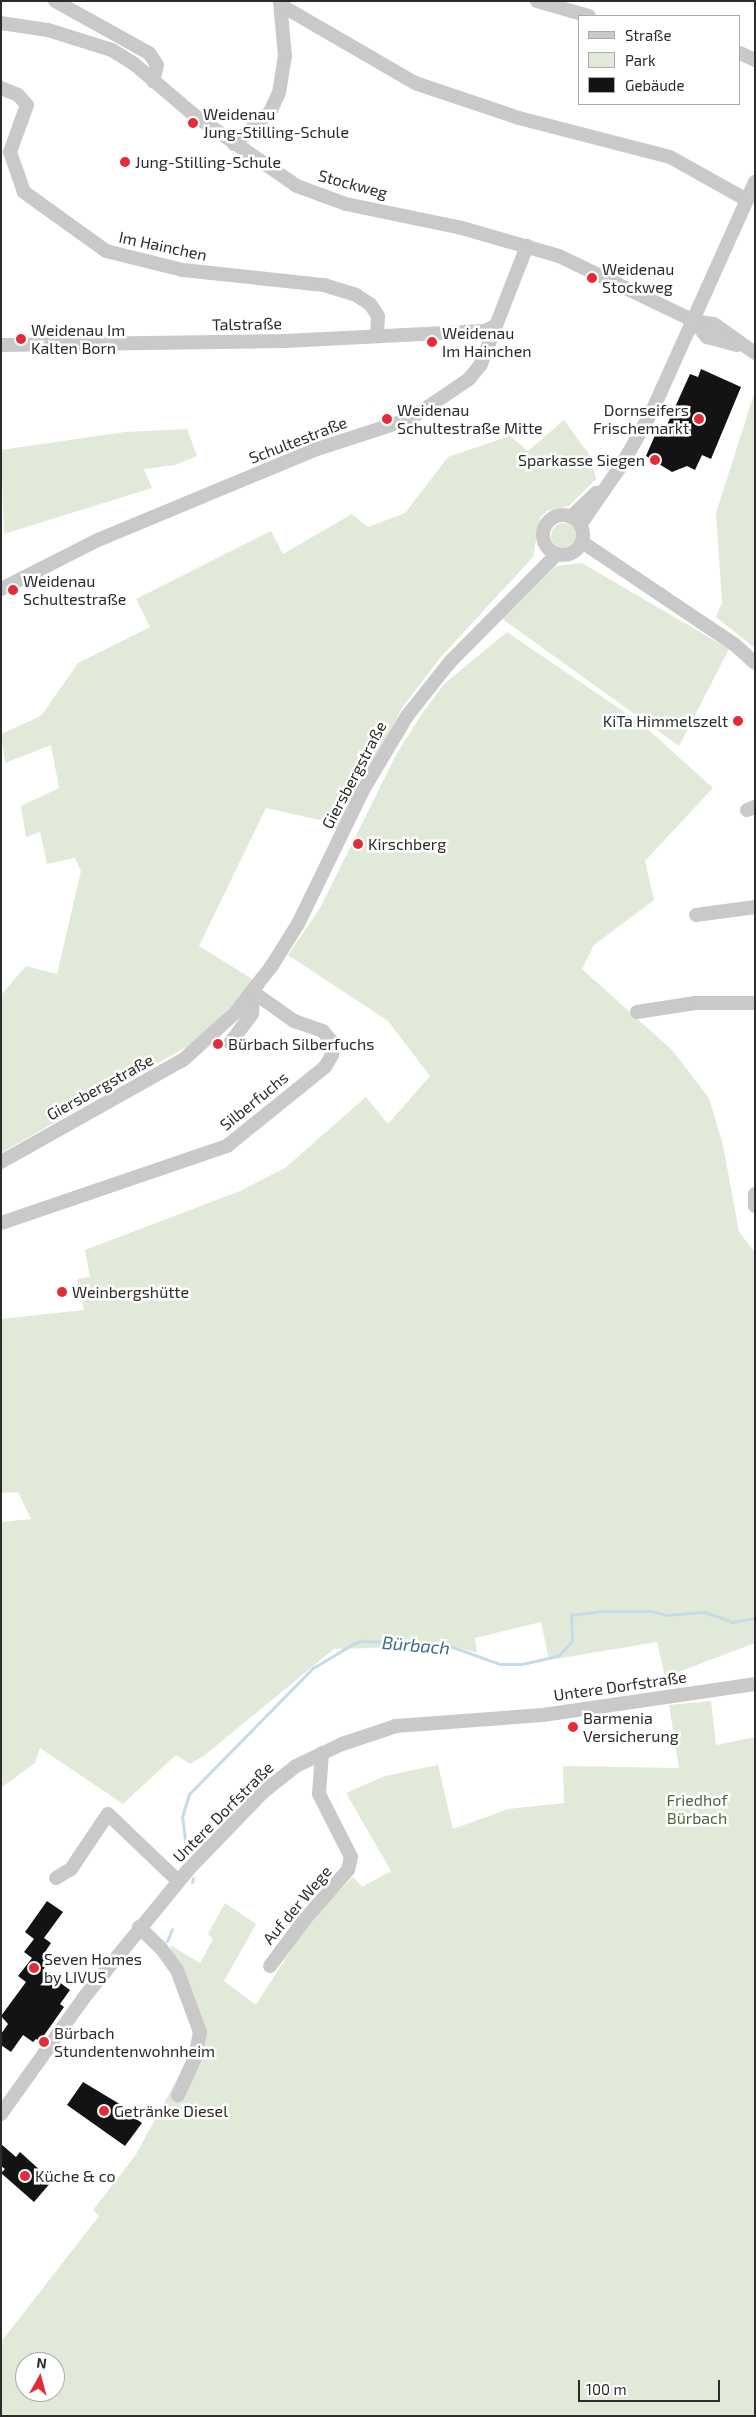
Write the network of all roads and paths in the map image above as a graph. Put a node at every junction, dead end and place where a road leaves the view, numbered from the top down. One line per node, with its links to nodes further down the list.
1 (55, 1): 8 (street)
2 (537, 1): 4 (street)
3 (282, 4): 10 (street); 12 (street)
4 (586, 15)
5 (1, 23): 8 (street, Stockweg)
6 (741, 53): 7 (street)
7 (755, 60)
8 (153, 82): 10 (street, Stockweg)
9 (1, 88): 16 (street, Im Hainchen)
10 (234, 144): 13 (street, Stockweg)
11 (755, 182): 12 (street)
12 (747, 200): 14 (street)
13 (528, 246): 14 (street, Stockweg); 15 (street, Schultestraße)
14 (694, 321): 18 (street, Stockweg); 19 (street)
15 (493, 327): 16 (street, Talstraße); 22 (street, Schultestraße)
16 (377, 336): 17 (street, Talstraße)
17 (1, 345)
18 (749, 350)
19 (575, 521): 20 (street); 21 (street)
20 (579, 546): 21 (street); 23 (street)
21 (552, 551): 26 (street, Giersbergstraße)
22 (1, 589)
23 (755, 663)
24 (755, 907): 25 (street)
25 (696, 915)
26 (253, 992): 29 (street, Giersbergstraße); 30 (street, Giersbergstraße); 33 (street, Silberfuchs)
27 (755, 1003): 28 (street)
28 (637, 1012)
29 (230, 1043)
30 (1, 1162)
31 (755, 1194): 32 (street)
32 (755, 1206)
33 (1, 1223)
34 (755, 1684): 35 (street, Untere Dorfstraße)
35 (322, 1753): 37 (street, Untere Dorfstraße); 39 (street, Auf der Wege)
36 (56, 1878): 37 (street)
37 (178, 1881): 38 (street, Untere Dorfstraße)
38 (139, 1927): 40 (street); 41 (street, Untere Dorfstraße)
39 (270, 1966)
40 (178, 2095)
41 (1, 2114)

